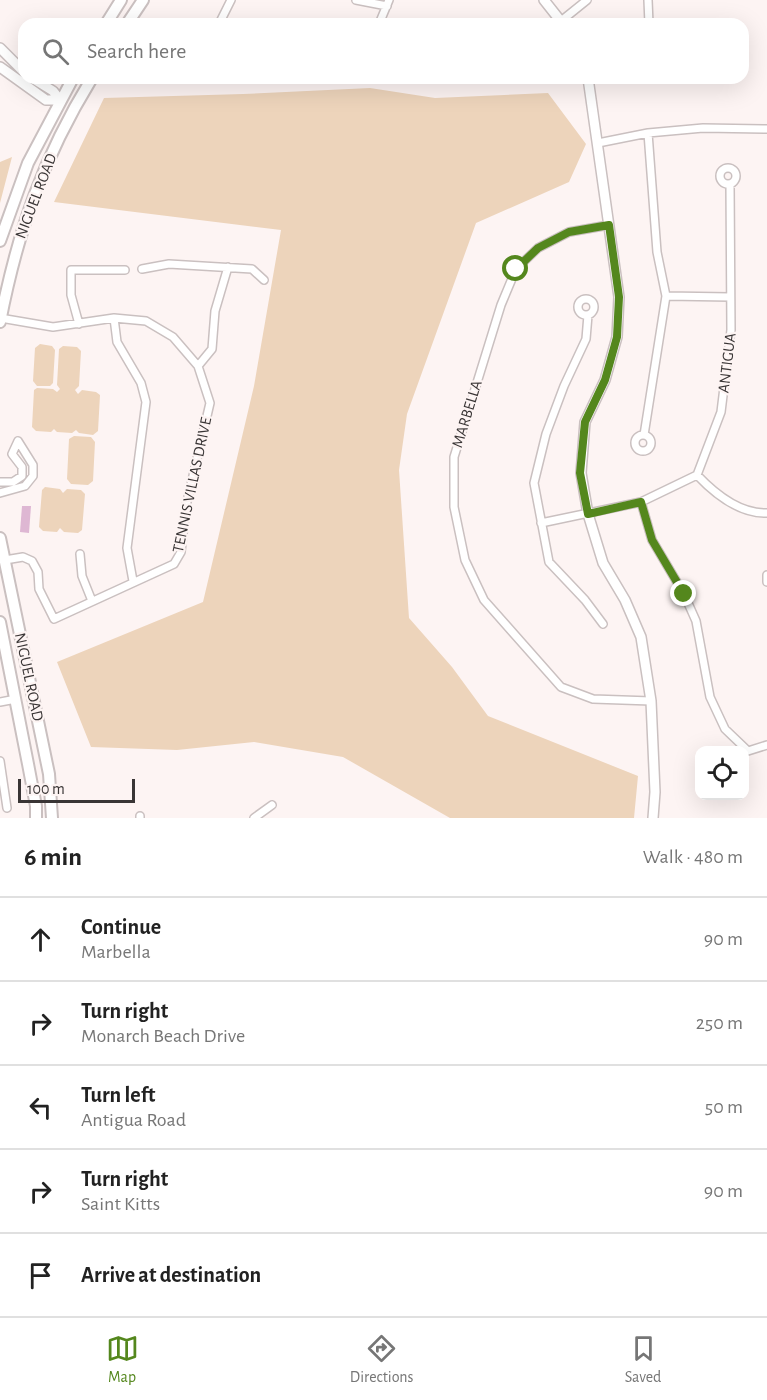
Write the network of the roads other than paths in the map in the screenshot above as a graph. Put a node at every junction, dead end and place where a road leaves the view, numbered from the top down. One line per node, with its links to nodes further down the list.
1 (121, 0): 9 (main road)
2 (143, 0): 10 (main road)
3 (231, 0): 11 (street)
4 (356, 0): 8 (street)
5 (544, 0): 13 (street)
6 (587, 0): 14 (street)
7 (648, 0): 15 (street)
8 (388, 3): 12 (street)
9 (110, 18)
10 (131, 18)
11 (222, 18)
12 (382, 18)
13 (556, 18)
14 (565, 18)
15 (649, 18)
16 (0, 48): 17 (street)
17 (18, 66)
18 (0, 67): 19 (street)
19 (18, 80)
20 (24, 84): 25 (street)
21 (42, 84): 25 (street)
22 (69, 84): 25 (main road, NIGUEL ROAD)
23 (88, 84): 26 (main road, NIGUEL ROAD)
24 (589, 84): 29 (street)
25 (60, 100): 26 (main road); 32 (main road, NIGUEL ROAD)
26 (74, 108): 41 (main road, NIGUEL ROAD)
27 (767, 129): 28 (street)
28 (648, 133): 29 (street); 37 (street)
29 (598, 143): 31 (street)
30 (730, 184): 38 (street, ANTIGUA)
31 (609, 225): 50 (street); 62 (street, MARBELLA)
32 (0, 241)
33 (228, 267): 34 (street); 36 (street); 43 (street)
34 (142, 269)
35 (125, 270): 42 (street)
36 (264, 280)
37 (666, 296): 38 (street); 44 (street)
38 (730, 297): 45 (street, ANTIGUA)
39 (588, 315): 51 (street)
40 (114, 318): 42 (street, TENNIS VILLAS DRIVE); 43 (street, TENNIS VILLAS DRIVE); 56 (street)
41 (0, 319): 42 (street, TENNIS VILLAS DRIVE)
42 (80, 324)
43 (198, 366): 56 (street, TENNIS VILLAS DRIVE)
44 (644, 435)
45 (697, 476): 48 (street); 49 (street)
46 (0, 482): 47 (street)
47 (0, 493)
48 (641, 502): 50 (street); 64 (street)
49 (767, 513)
50 (588, 514): 51 (street); 62 (street)
51 (541, 523): 60 (street)
52 (0, 538): 54 (main road, NIGUEL ROAD)
53 (80, 554): 58 (street)
54 (5, 560): 58 (street, TENNIS VILLAS DRIVE); 69 (main road, NIGUEL ROAD)
55 (767, 575): 57 (street)
56 (134, 581): 58 (street, TENNIS VILLAS DRIVE)
57 (767, 582)
58 (92, 601)
59 (0, 622): 61 (main road, NIGUEL ROAD)
60 (603, 624)
61 (16, 699): 63 (street); 68 (main road, NIGUEL ROAD)
62 (651, 701): 71 (street)
63 (0, 702)
64 (767, 745)
65 (0, 761): 67 (street)
66 (272, 805): 70 (street)
67 (7, 808)
68 (36, 818)
69 (52, 818)
70 (254, 818)
71 (652, 818)

